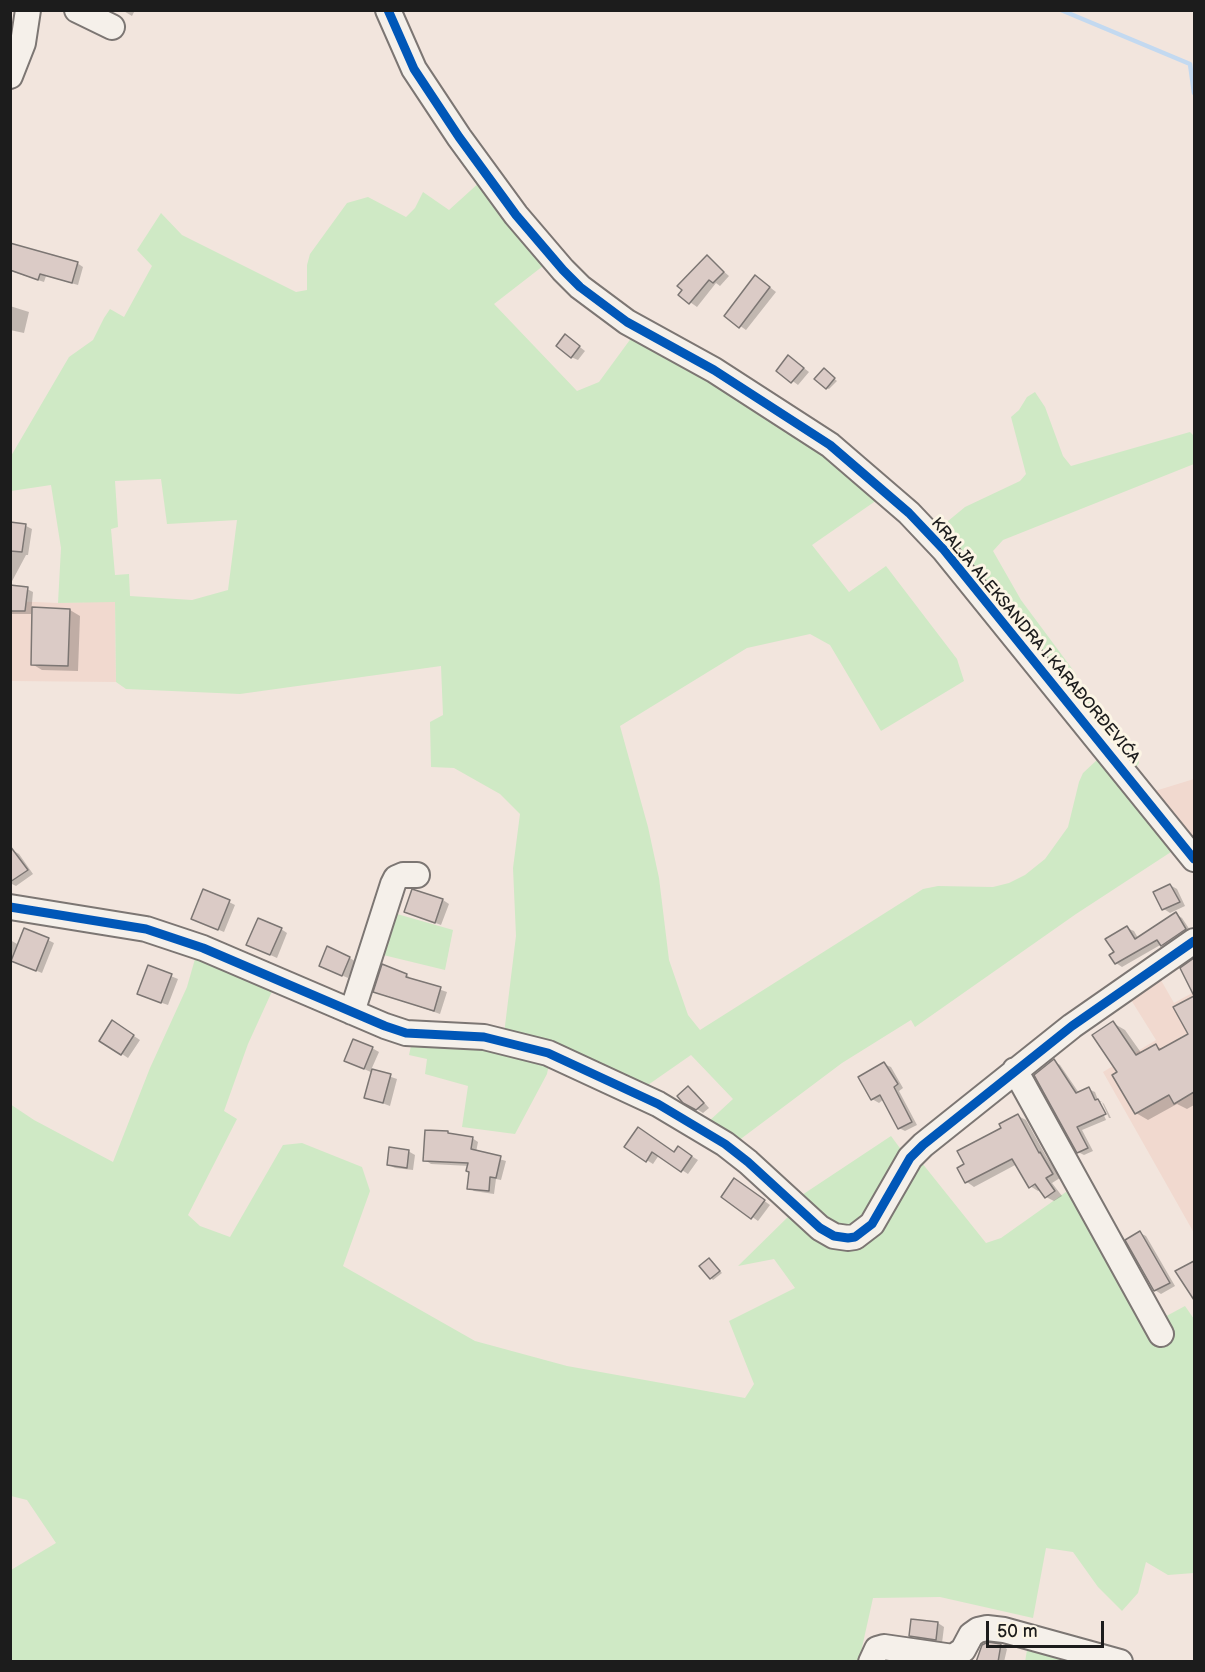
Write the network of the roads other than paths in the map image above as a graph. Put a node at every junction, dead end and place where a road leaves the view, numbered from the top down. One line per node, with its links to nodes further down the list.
1 (28, 10): 5 (street)
2 (77, 10): 4 (street)
3 (388, 10): 6 (street, KRALJA ALEKSANDRA I KARAĐORĐEVIĆA)
4 (112, 27)
5 (10, 76)
6 (1194, 859)
7 (417, 875): 10 (street)
8 (10, 907): 10 (street)
9 (1194, 941): 11 (street)
10 (352, 1012): 11 (street)
11 (1015, 1070): 12 (street)
12 (1161, 1334)
13 (871, 1662): 14 (street)
14 (1120, 1662)

